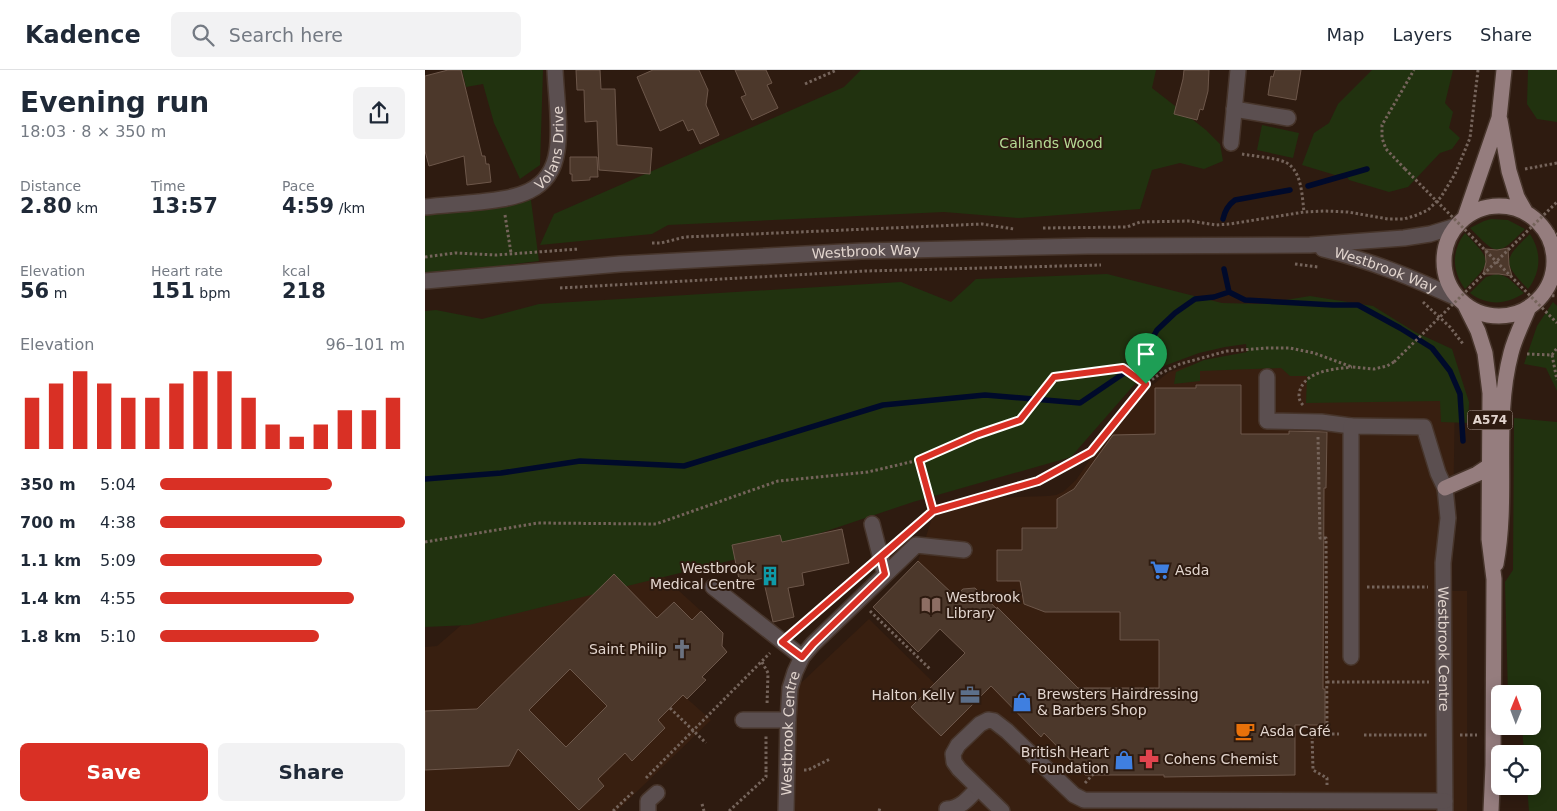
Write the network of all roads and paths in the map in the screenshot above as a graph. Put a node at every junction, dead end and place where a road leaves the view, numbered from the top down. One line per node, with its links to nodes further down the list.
1 (555, 70): 14 (street, Volans Drive)
2 (837, 70): 7 (path)
3 (1238, 70): 8 (street)
4 (1414, 70): 25 (path, bridge)
5 (1478, 70): 19 (path)
6 (1504, 70): 10 (main road, A574)
7 (805, 84)
8 (1234, 109): 9 (street); 11 (street)
9 (1287, 118)
10 (1499, 118): 18 (main road, A574); 20 (main road, A574)
11 (1231, 143): 17 (path)
12 (1557, 163): 13 (path)
13 (1523, 170)
14 (503, 200): 16 (street, Volans Drive); 24 (path)
15 (1557, 202): 25 (path, bridge)
16 (425, 207)
17 (1304, 212)
18 (1526, 213): 20 (main road, A574); 21 (main road, A574)
19 (1404, 219)
20 (1461, 222): 23 (street, Westbrook Way); 33 (main road, A574)
21 (1539, 223): 22 (path); 31 (main road, A574)
22 (1557, 234)
23 (1310, 245): 29 (street, Westbrook Way); 33 (street, Westbrook Way)
24 (511, 254)
25 (1497, 261): 35 (path, bridge); 40 (path, bridge)
26 (1294, 264): 28 (path)
27 (1101, 265): 30 (path)
28 (1321, 267)
29 (425, 281)
30 (555, 288)
31 (1549, 296): 34 (main road, A574)
32 (1415, 298): 36 (path)
33 (1462, 302): 34 (main road, A574); 48 (main road, A574)
34 (1529, 307): 56 (main road, A574)
35 (1557, 323)
36 (1464, 345)
37 (1557, 348): 39 (path)
38 (1526, 354): 39 (path)
39 (1552, 355): 42 (path)
40 (1353, 366): 43 (path); 44 (path)
41 (1267, 376): 45 (street)
42 (1557, 380)
43 (1146, 384): 47 (path); 50 (path)
44 (1305, 406)
45 (1351, 426): 49 (street, Westbrook Centre); 64 (street)
46 (1318, 434): 66 (path)
47 (919, 460): 50 (path); 53 (path)
48 (1489, 466): 49 (main road); 56 (main road, A574)
49 (1445, 488): 93 (street, Westbrook Centre)
50 (933, 511): 52 (path)
51 (872, 524): 55 (street)
52 (911, 531)
53 (425, 542)
54 (964, 550): 55 (street, Westbrook Centre)
55 (885, 574): 63 (street, Westbrook Centre)
56 (1493, 579): 79 (main road, A574)
57 (852, 581): 62 (path)
58 (713, 587): 62 (street)
59 (1363, 587): 60 (path)
60 (1431, 587)
61 (869, 610): 65 (path)
62 (782, 642): 63 (street); 71 (path)
63 (802, 657): 70 (street, Westbrook Centre)
64 (1351, 657)
65 (930, 669)
66 (1327, 682): 67 (path); 72 (path)
67 (1432, 682)
68 (670, 708): 71 (path)
69 (743, 720): 70 (street)
70 (788, 720): 99 (street, Westbrook Centre)
71 (693, 731): 78 (path); 84 (path)
72 (1327, 734): 73 (path); 88 (path)
73 (1339, 734)
74 (1364, 734): 75 (path)
75 (1432, 735)
76 (1457, 735): 77 (path)
77 (1477, 735)
78 (706, 743)
79 (1493, 745)
80 (830, 759): 82 (path)
81 (774, 769): 98 (path)
82 (808, 770)
83 (1096, 771): 85 (path)
84 (644, 780)
85 (1082, 786)
86 (638, 787): 95 (path)
87 (978, 788): 93 (street); 94 (street); 100 (street)
88 (1327, 789)
89 (657, 792): 96 (street)
90 (1492, 795): 101 (main road, A574)
91 (1499, 795): 102 (main road, A574)
92 (702, 804): 97 (path)
93 (1445, 806)
94 (947, 809)
95 (613, 811)
96 (648, 811)
97 (704, 811)
98 (729, 811)
99 (786, 811)
100 (1002, 811)
101 (1491, 811)
102 (1502, 811)

